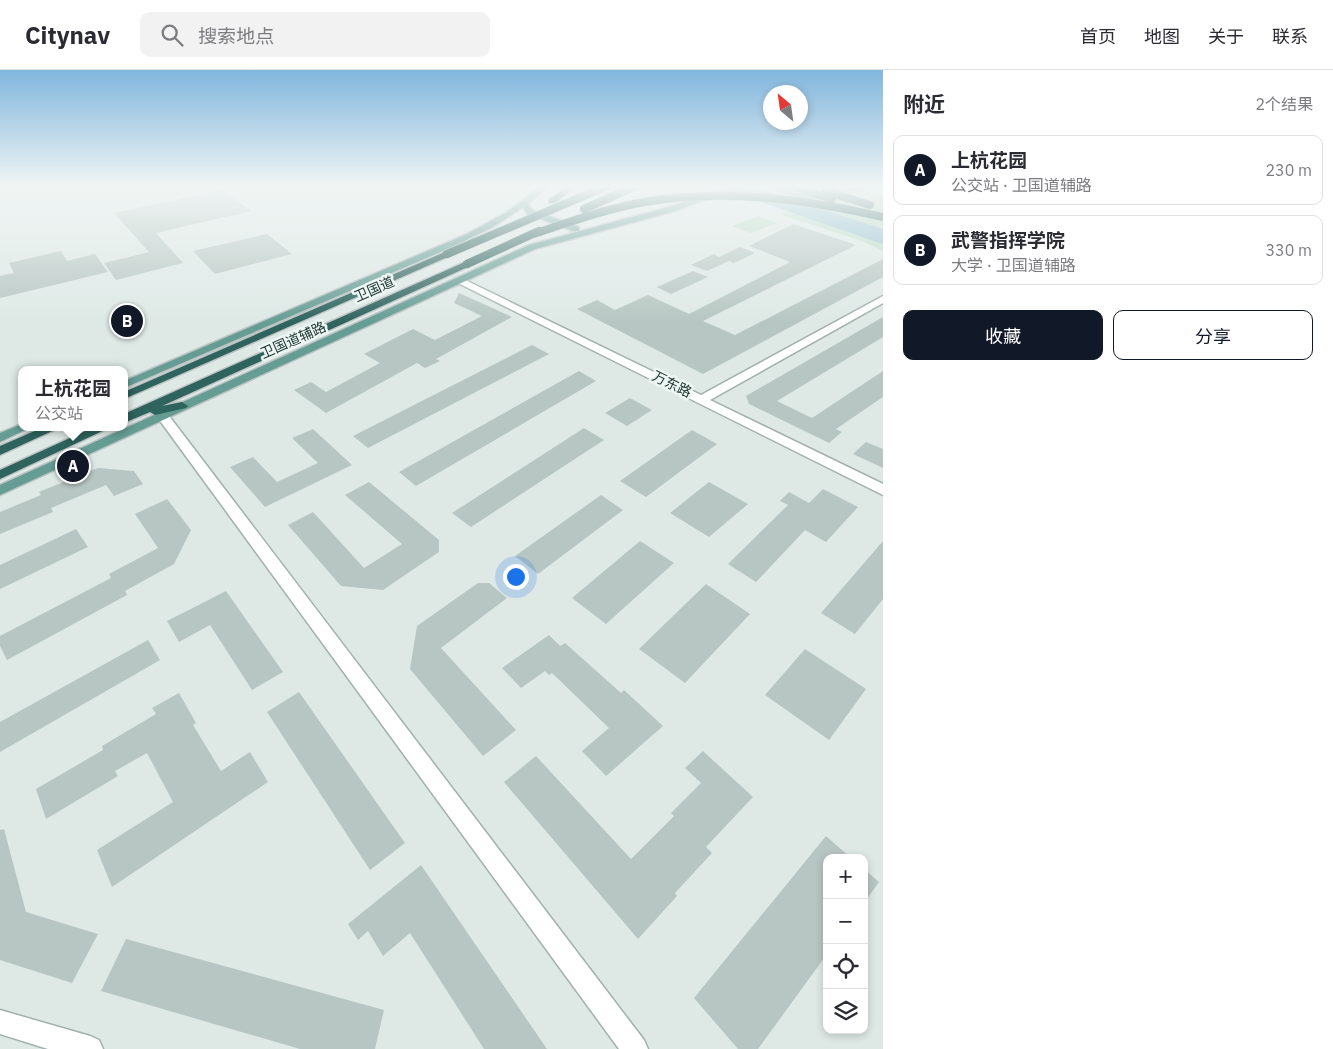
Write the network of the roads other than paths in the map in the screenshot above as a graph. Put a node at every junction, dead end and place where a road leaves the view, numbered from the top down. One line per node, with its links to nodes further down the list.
1 (473, 232): 14 (main road, 卫国道辅路)
2 (498, 232): 8 (highway, bridge)
3 (500, 232): 8 (highway, 卫国道, bridge)
4 (539, 232): 9 (highway, 卫国道, bridge)
5 (543, 232): 9 (highway, bridge)
6 (565, 232): 10 (main road)
7 (586, 232): 10 (main road, 卫国道辅路)
8 (490, 236): 13 (highway, 卫国道, bridge)
9 (530, 236): 20 (highway, 卫国道, bridge)
10 (556, 239): 11 (main road, 卫国道辅路)
11 (459, 280): 17 (street, 万东路); 18 (main road, 卫国道辅路)
12 (883, 299): 17 (street)
13 (156, 382): 15 (highway); 16 (highway, 卫国道)
14 (128, 383)
15 (128, 388)
16 (128, 394)
17 (703, 399): 30 (street, 万东路)
18 (182, 406): 19 (main road, 卫国道辅路); 20 (highway)
19 (162, 415): 25 (main road, 卫国道辅路); 33 (street)
20 (128, 417)
21 (18, 430): 26 (main road)
22 (46, 431): 27 (highway)
23 (97, 431): 28 (highway)
24 (127, 431): 29 (main road, 卫国道辅路)
25 (128, 431)
26 (0, 438)
27 (0, 451)
28 (0, 475)
29 (0, 490)
30 (883, 490)
31 (0, 1022): 32 (street)
32 (90, 1049)
33 (636, 1049)

